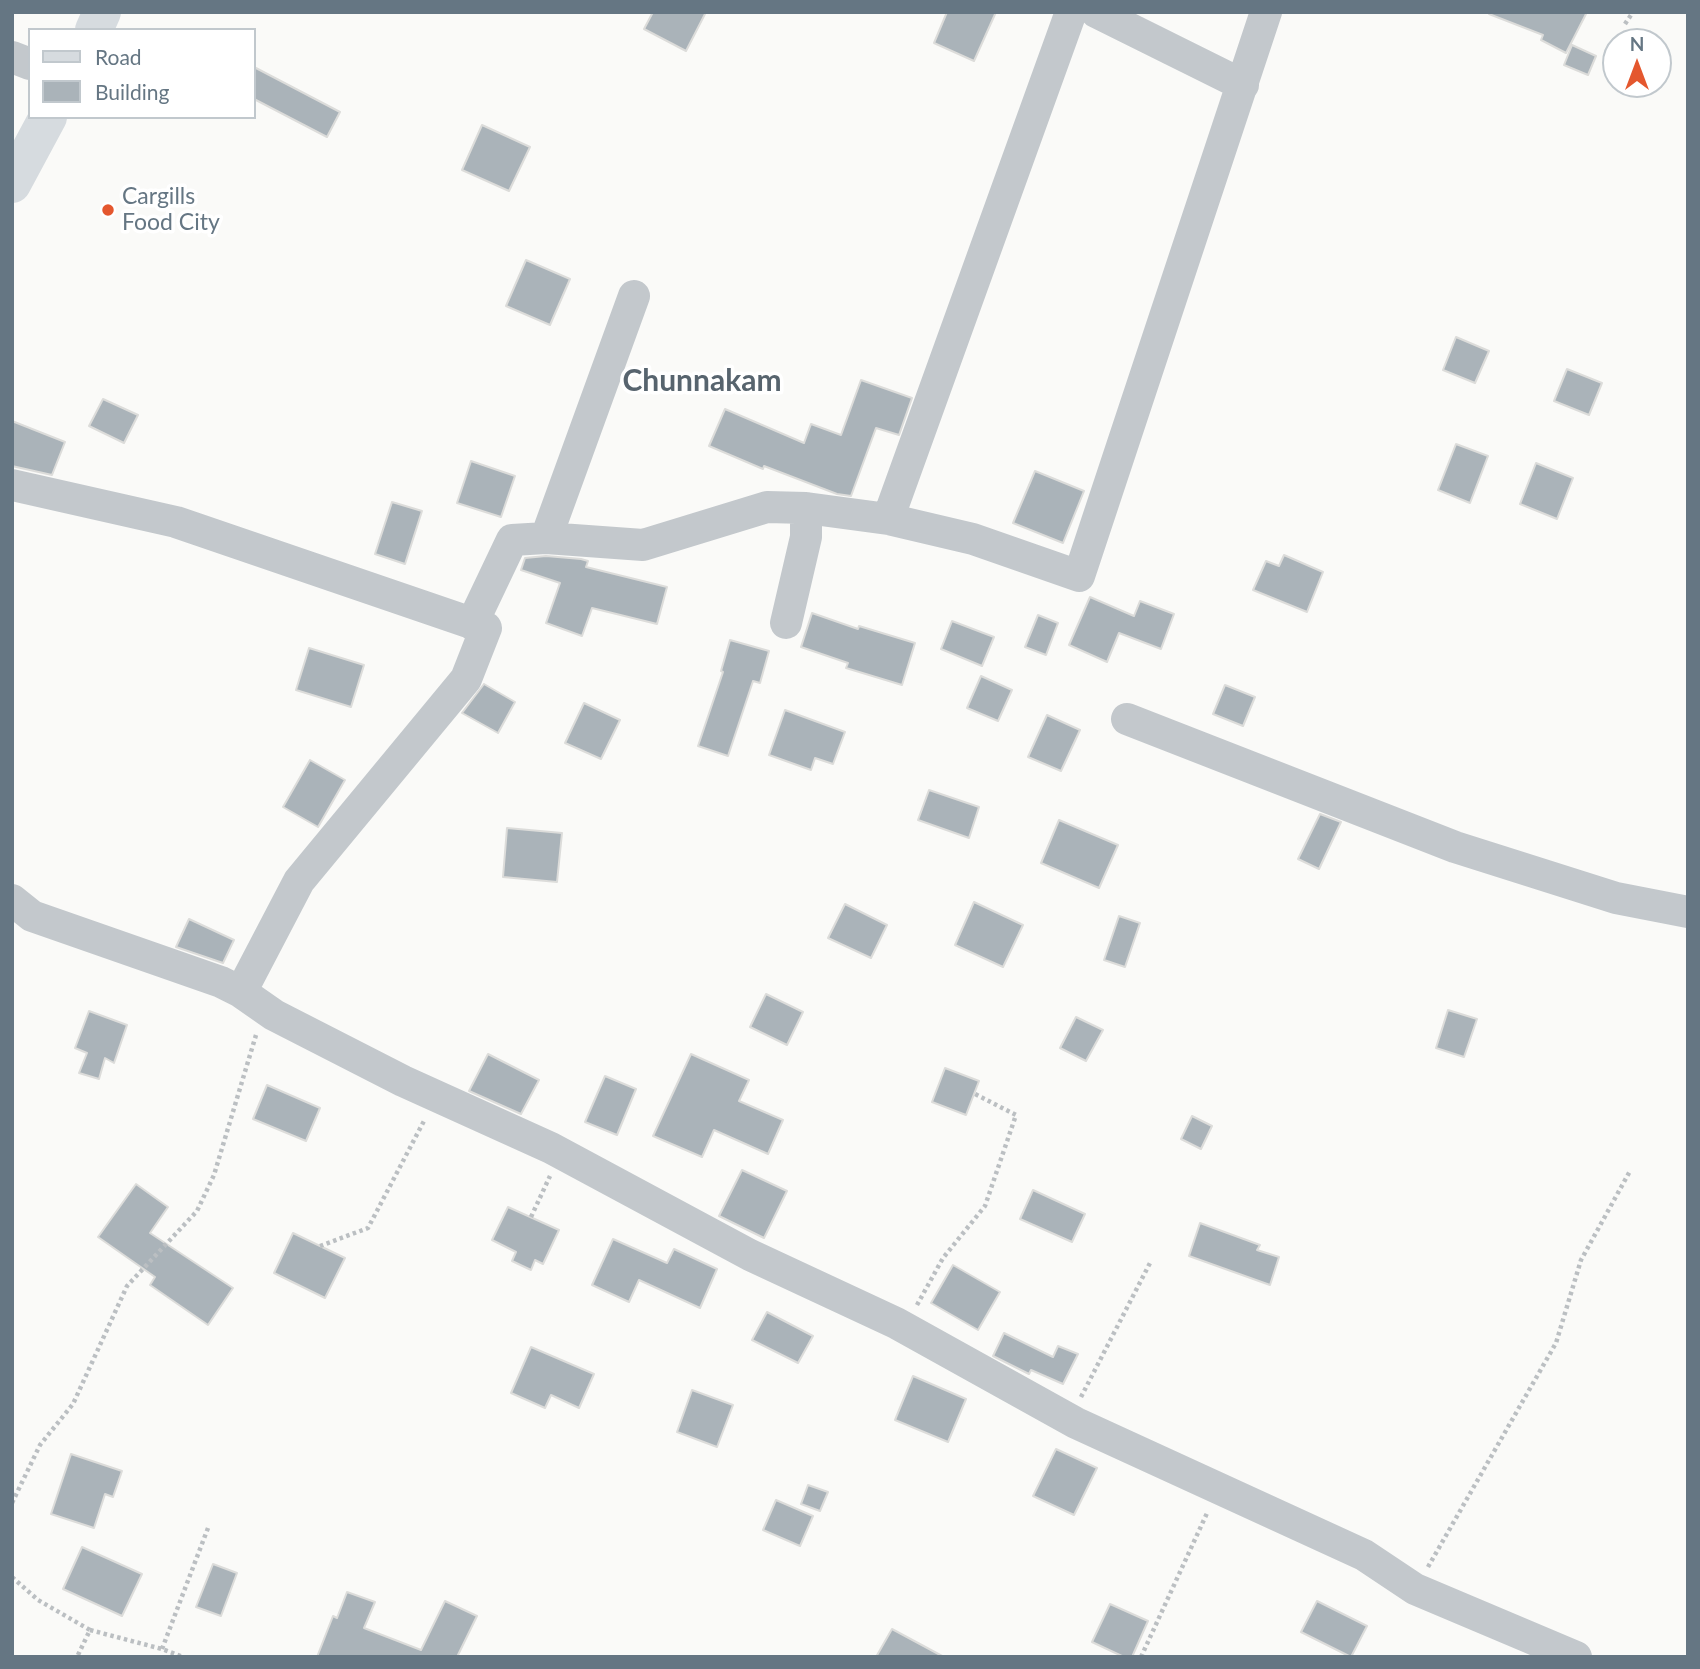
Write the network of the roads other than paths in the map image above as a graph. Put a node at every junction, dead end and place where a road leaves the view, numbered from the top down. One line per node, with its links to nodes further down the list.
1 (102, 12): 5 (main road)
2 (1071, 12): 12 (street)
3 (1096, 12): 6 (street)
4 (1266, 12): 6 (street)
5 (94, 28)
6 (1242, 85): 12 (street)
7 (47, 119): 8 (main road)
8 (12, 184)
9 (634, 296): 13 (street)
10 (12, 485): 14 (street)
11 (806, 508): 12 (street); 13 (street); 15 (street)
12 (888, 519)
13 (546, 538): 14 (street)
14 (472, 624): 19 (street)
15 (786, 624)
16 (1127, 719): 18 (street)
17 (12, 900): 19 (street)
18 (1688, 912)
19 (252, 1000): 20 (street)
20 (1576, 1657)

